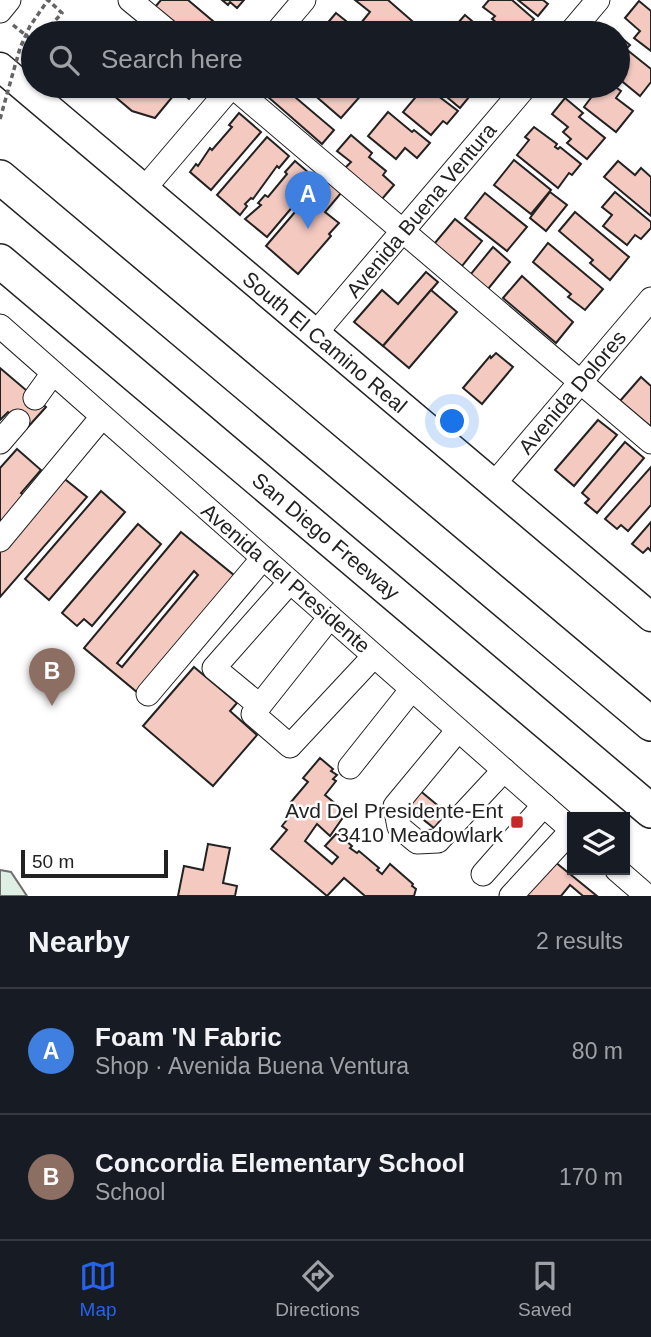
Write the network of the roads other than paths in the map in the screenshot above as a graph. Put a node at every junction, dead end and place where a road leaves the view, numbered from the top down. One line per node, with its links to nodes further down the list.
1 (130, 0): 4 (street)
2 (304, 0): 5 (street)
3 (598, 0): 6 (street)
4 (155, 21)
5 (286, 21)
6 (580, 21)
7 (0, 67): 8 (main road, South El Camino Real)
8 (21, 85)
9 (37, 98): 14 (main road, South El Camino Real)
10 (222, 98): 14 (street)
11 (246, 98): 15 (street)
12 (516, 98): 15 (street, Avenida Buena Ventura)
13 (0, 177): 37 (highway)
14 (144, 189): 19 (main road, South El Camino Real)
15 (404, 232): 19 (street, Avenida Buena Ventura); 21 (street)
16 (0, 261): 42 (highway, San Diego Freeway)
17 (651, 299): 21 (street, Avenida Dolores)
18 (0, 327): 20 (street, Avenida del Presidente)
19 (315, 334): 27 (main road, South El Camino Real)
20 (53, 373): 22 (street); 23 (street, Avenida del Presidente)
21 (580, 383): 26 (street); 27 (street, Avenida Dolores)
22 (35, 398)
23 (102, 416): 28 (street); 29 (street, Avenida del Presidente)
24 (18, 421): 25 (street)
25 (0, 442)
26 (651, 442)
27 (493, 485): 32 (main road, South El Camino Real)
28 (0, 540)
29 (263, 558): 30 (street, Avenida del Presidente); 35 (street)
30 (290, 582): 31 (street, Avenida del Presidente); 36 (street)
31 (330, 617): 33 (street, Avenida del Presidente); 36 (street)
32 (651, 617)
33 (374, 656): 34 (street, Avenida del Presidente); 36 (street)
34 (412, 689): 38 (street, Avenida del Presidente); 39 (street)
35 (148, 694)
36 (259, 705)
37 (651, 724)
38 (458, 730): 40 (street, Avenida del Presidente); 40 (street)
39 (350, 766)
40 (504, 770): 41 (street, Avenida del Presidente)
41 (544, 805): 43 (street, Avenida del Presidente); 45 (street)
42 (651, 811)
43 (567, 826)
44 (567, 835): 48 (street)
45 (483, 874)
46 (622, 875): 47 (street)
47 (640, 894)
48 (511, 896)

